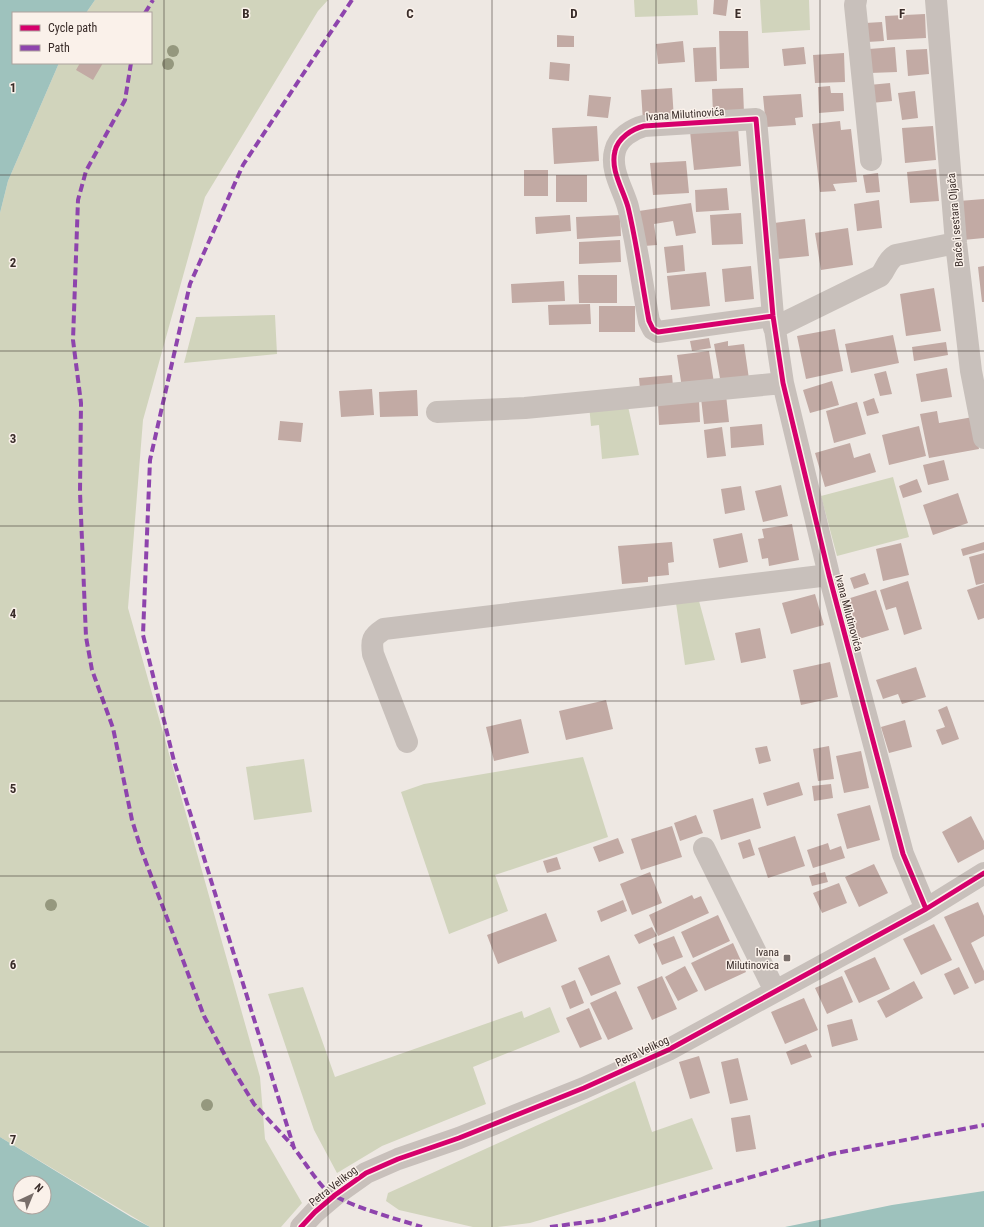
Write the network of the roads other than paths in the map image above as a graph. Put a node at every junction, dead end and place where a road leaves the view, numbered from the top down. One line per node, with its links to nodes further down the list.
1 (856, 0): 3 (street)
2 (936, 0): 4 (street, Braće i sestara Oljača)
3 (871, 160)
4 (956, 243): 5 (street); 8 (street, Braće i sestara Oljača)
5 (774, 322): 5 (street, Ivana Milutinovića); 6 (street, Ivana Milutinovića)
6 (782, 384): 7 (street); 9 (street, Ivana Milutinovića)
7 (437, 412)
8 (984, 438)
9 (829, 575): 10 (street); 13 (street, Ivana Milutinovića)
10 (407, 742)
11 (704, 848): 14 (street)
12 (984, 873): 13 (street, Petra Velikog)
13 (926, 910): 14 (street, Petra Velikog)
14 (775, 991): 15 (street, Petra Velikog)
15 (308, 1220)

